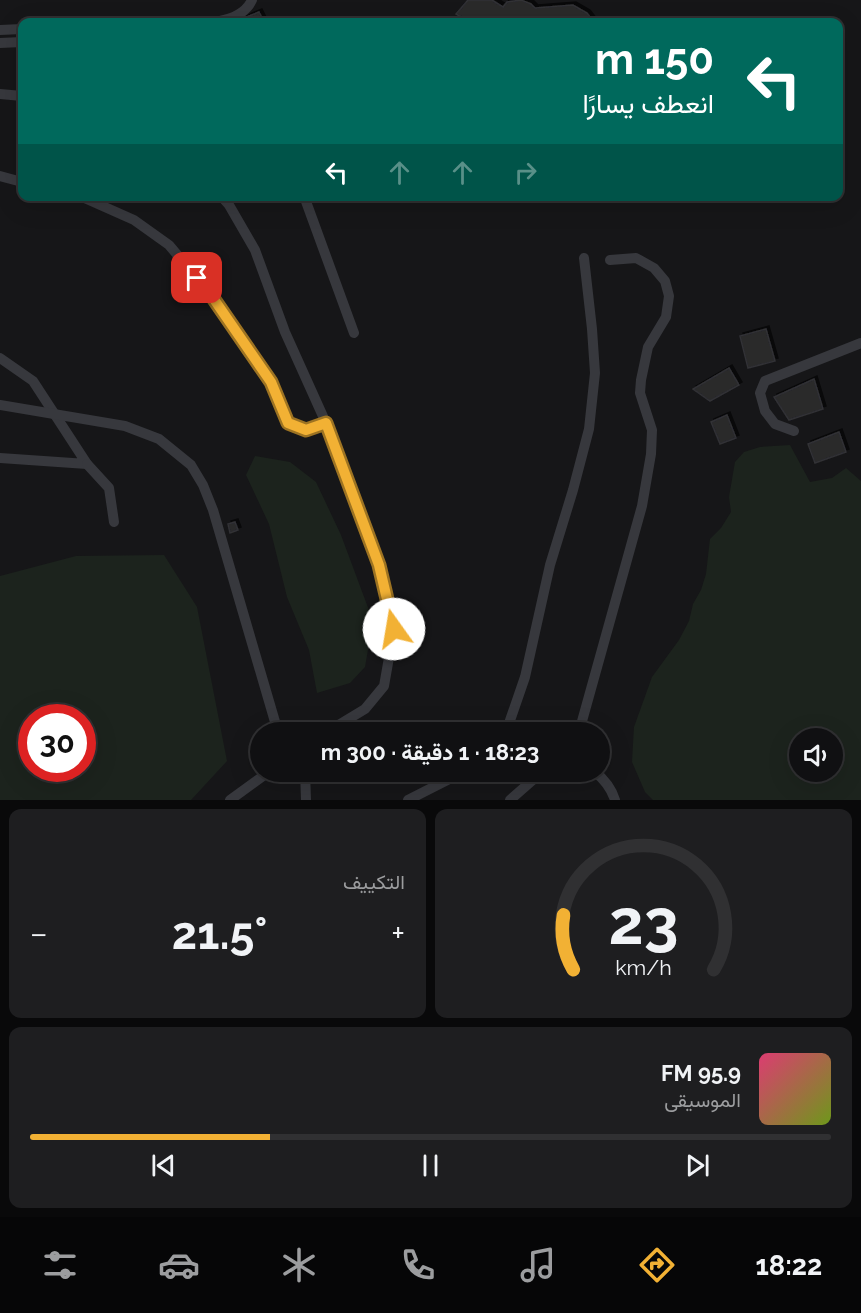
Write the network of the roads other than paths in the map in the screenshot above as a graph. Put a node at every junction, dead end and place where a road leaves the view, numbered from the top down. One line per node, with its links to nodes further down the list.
1 (252, 0): 2 (street)
2 (233, 18)
3 (18, 29): 4 (street)
4 (0, 30)
5 (18, 42): 6 (street)
6 (0, 43)
7 (0, 94): 8 (street)
8 (18, 96)
9 (0, 176): 10 (street)
10 (18, 181)
11 (91, 201): 21 (street)
12 (225, 201): 21 (street)
13 (306, 201): 16 (street)
14 (584, 258): 28 (street)
15 (610, 260): 29 (street)
16 (354, 333)
17 (861, 343): 22 (street)
18 (0, 358): 20 (street)
19 (0, 405): 20 (street)
20 (55, 415): 24 (street); 26 (street)
21 (326, 423): 27 (street)
22 (794, 431)
23 (0, 458): 24 (street)
24 (87, 464): 25 (street)
25 (114, 522)
26 (275, 722)
27 (344, 722)
28 (509, 722)
29 (582, 722)
30 (255, 782): 35 (street)
31 (305, 782): 36 (street)
32 (443, 782): 37 (street)
33 (530, 782): 38 (street)
34 (607, 782): 39 (street)
35 (230, 800)
36 (306, 800)
37 (408, 800)
38 (510, 800)
39 (615, 800)

